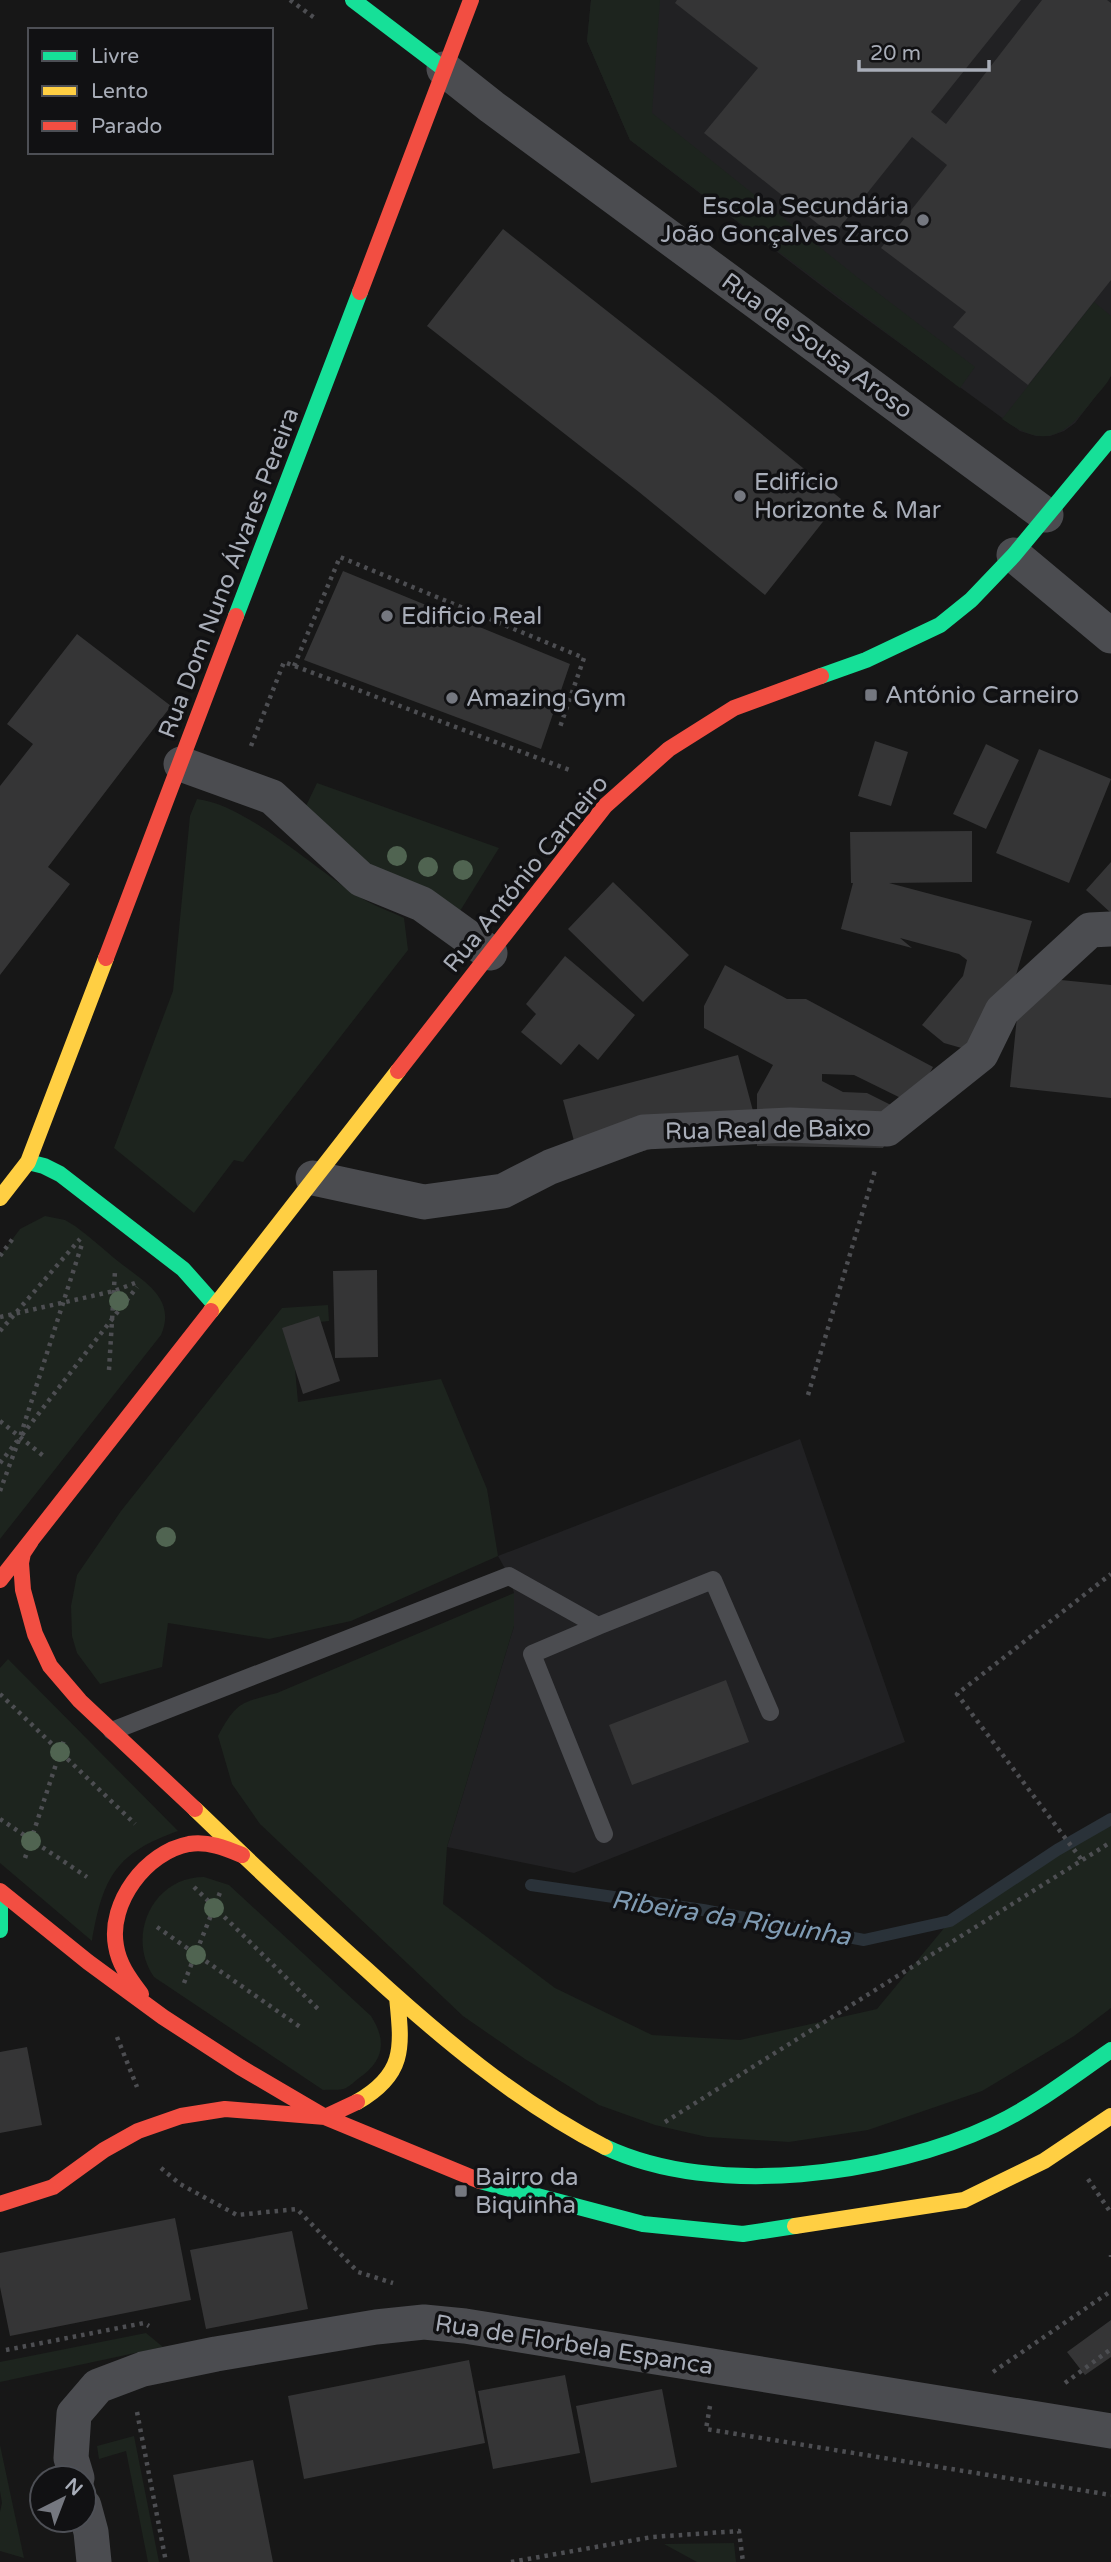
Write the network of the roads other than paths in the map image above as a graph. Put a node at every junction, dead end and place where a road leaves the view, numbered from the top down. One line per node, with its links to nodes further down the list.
1 (353, 0): 3 (street, Rua de Sousa Aroso)
2 (471, 0): 3 (street, Rua Dom Nuno Álvares Pereira)
3 (444, 69): 5 (street, Rua de Sousa Aroso); 8 (street, Rua Dom Nuno Álvares Pereira)
4 (1111, 438): 5 (street, Rua António Carneiro)
5 (1046, 515): 6 (street, Rua António Carneiro)
6 (1014, 555): 7 (street); 10 (street, Rua António Carneiro)
7 (1111, 636)
8 (181, 764): 10 (street); 11 (street, Rua Dom Nuno Álvares Pereira)
9 (1111, 929): 12 (street, Rua Real de Baixo)
10 (490, 953): 12 (street, Rua António Carneiro)
11 (28, 1162): 13 (street, Rua Dom Nuno Álvares Pereira); 14 (street)
12 (313, 1178): 14 (street, Rua António Carneiro)
13 (0, 1198)
14 (215, 1305): 15 (street, Rua António Carneiro)
15 (37, 1533): 16 (street); 19 (street)
16 (0, 1580)
17 (598, 1626): 18 (lane); 19 (lane); 20 (lane)
18 (770, 1712)
19 (112, 1731): 21 (street)
20 (604, 1834)
21 (244, 1856): 24 (street); 25 (street)
22 (0, 1891): 23 (street); 25 (street)
23 (0, 1930)
24 (397, 1997): 26 (street); 27 (street)
25 (163, 2017): 27 (street)
26 (1111, 2050)
27 (325, 2116): 28 (street); 29 (street)
28 (1111, 2116)
29 (0, 2204)
30 (1111, 2431): 31 (street, Rua de Florbela Espanca)
31 (72, 2464)
32 (91, 2534): 33 (street)
33 (94, 2562)

